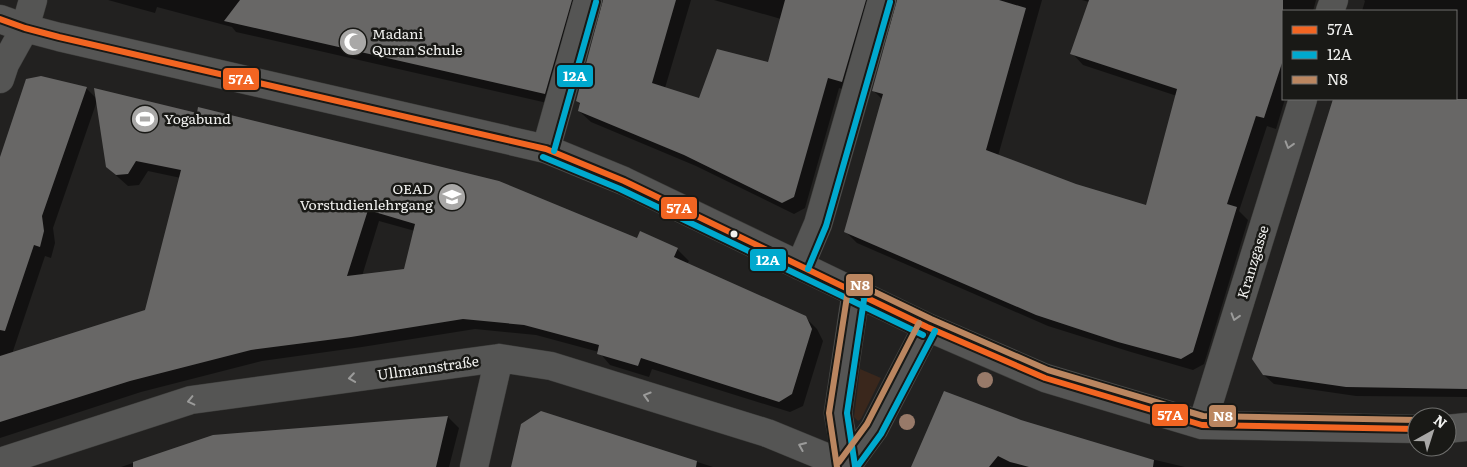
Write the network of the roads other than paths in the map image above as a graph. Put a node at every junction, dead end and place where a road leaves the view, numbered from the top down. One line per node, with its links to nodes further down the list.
1 (33, 0): 5 (street)
2 (588, 0): 8 (street)
3 (882, 0): 9 (street)
4 (0, 19): 5 (street)
5 (25, 28): 6 (street); 8 (street)
6 (0, 79)
7 (1303, 100): 13 (street, Kranzgasse, one-way to 13)
8 (546, 150): 9 (street)
9 (800, 266): 10 (street)
10 (856, 292): 11 (street); 16 (street)
11 (927, 327): 13 (street); 16 (street)
12 (499, 358): 15 (street, Ullmannstraße, one-way to 15); 16 (street, Ullmannstraße, one-way to 12); 17 (street)
13 (1202, 425): 14 (street)
14 (1407, 429)
15 (0, 462)
16 (848, 466)
17 (474, 467)

